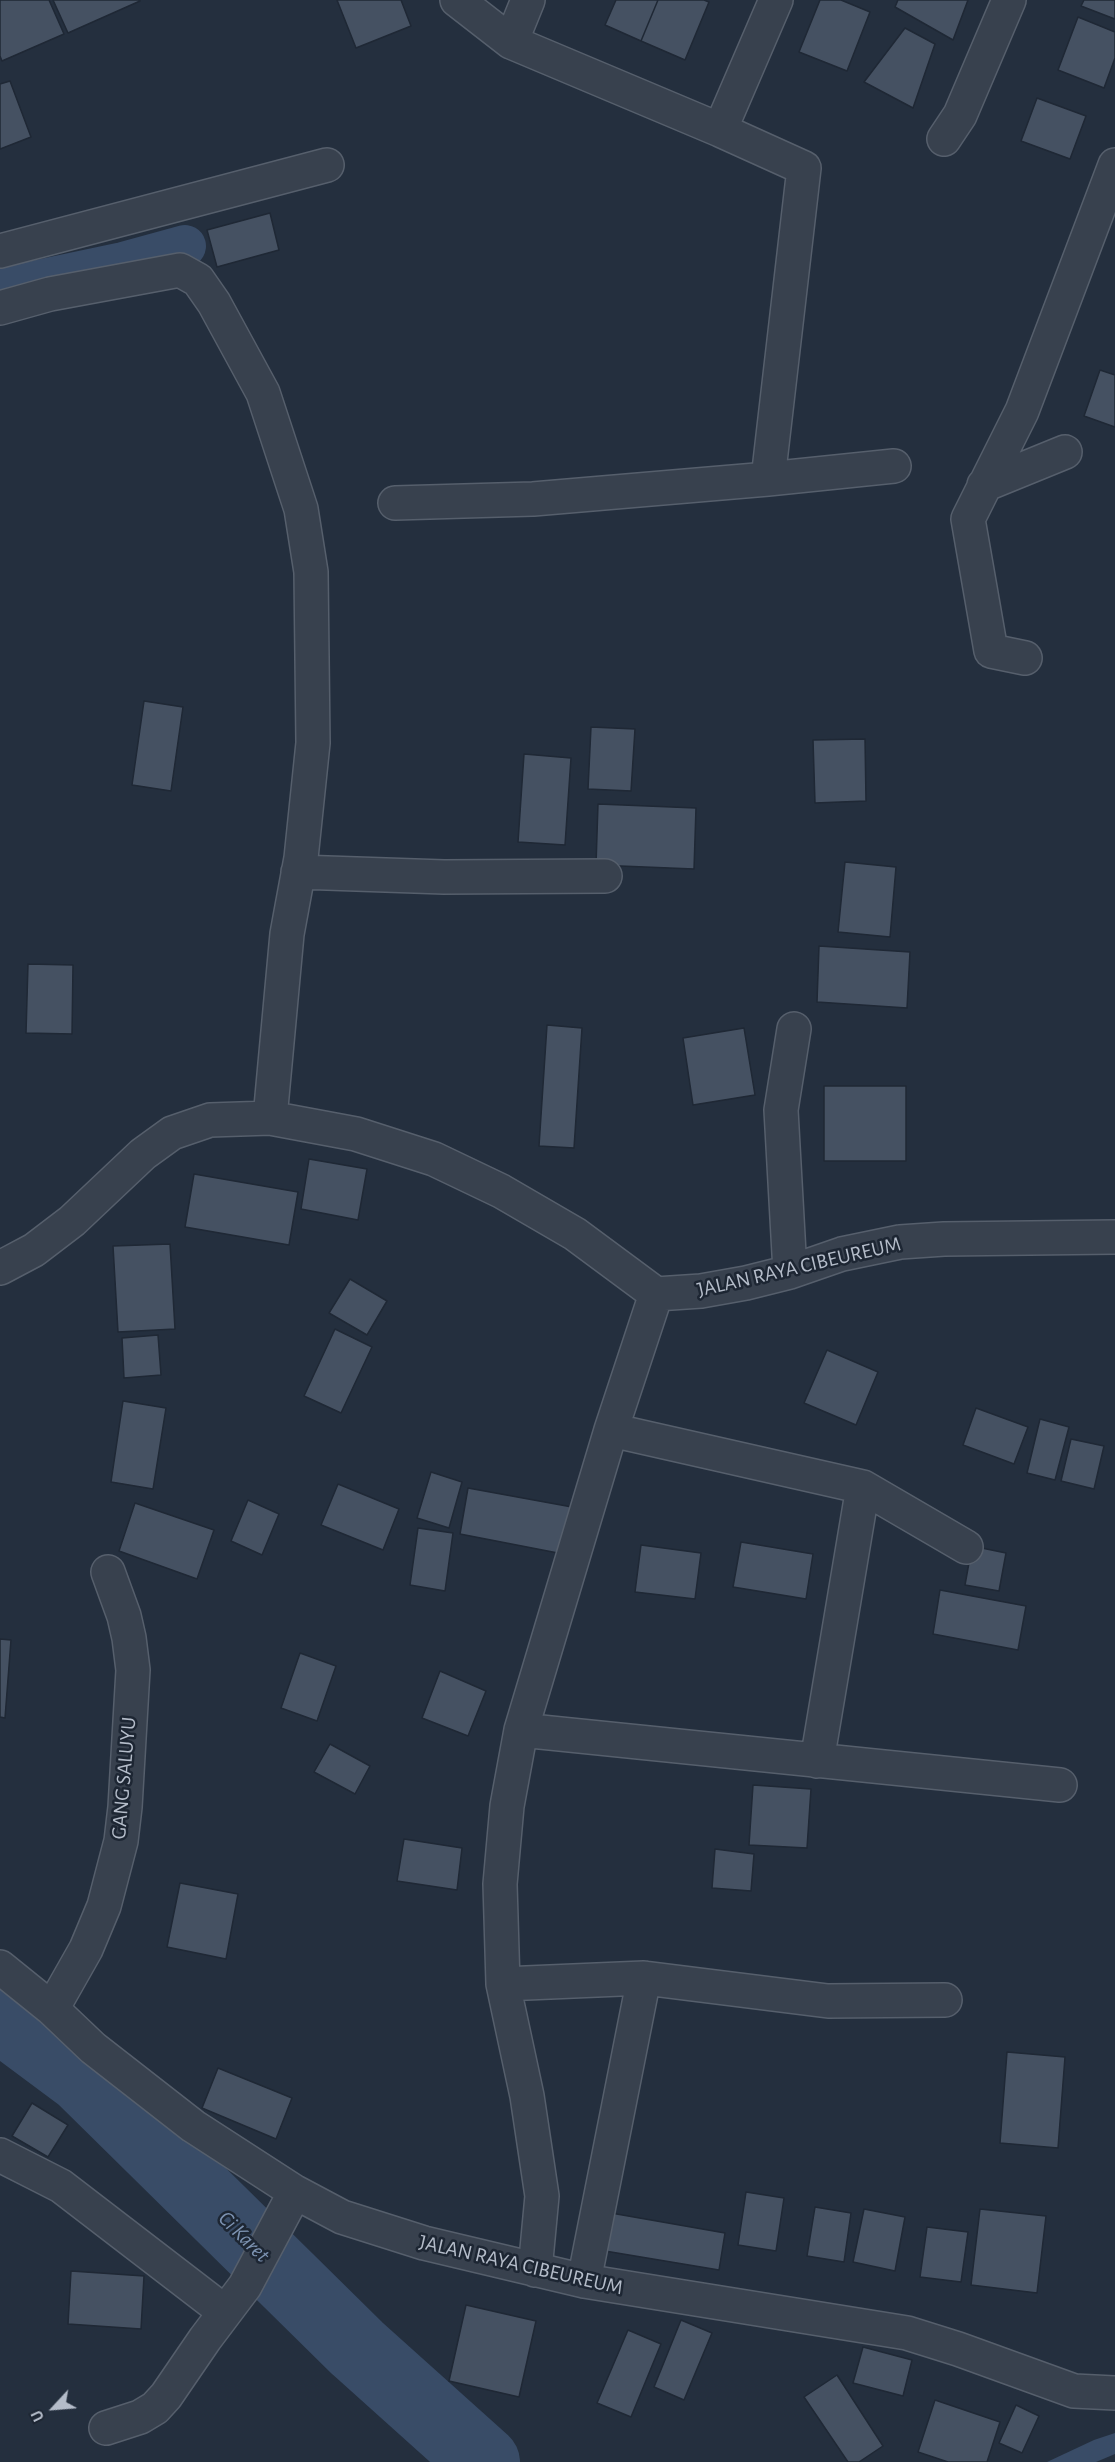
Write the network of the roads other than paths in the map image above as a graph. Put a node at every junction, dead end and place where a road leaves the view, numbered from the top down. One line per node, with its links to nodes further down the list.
1 (457, 0): 5 (street)
2 (528, 0): 5 (street)
3 (776, 0): 6 (street)
4 (1009, 0): 7 (street)
5 (511, 42): 6 (street)
6 (720, 130): 14 (street)
7 (944, 139)
8 (327, 165): 10 (street)
9 (1115, 165): 15 (street)
10 (0, 251)
11 (0, 308): 18 (street)
12 (1065, 453): 15 (street)
13 (894, 466): 14 (street)
14 (768, 479): 16 (street)
15 (984, 485): 17 (street)
16 (394, 503)
17 (1025, 658)
18 (298, 872): 19 (street); 21 (street)
19 (605, 876)
20 (794, 1029): 24 (street)
21 (270, 1118): 23 (street); 25 (street)
22 (1115, 1237): 24 (street, JALAN RAYA CIBEUREUM)
23 (0, 1268)
24 (790, 1272): 25 (street, JALAN RAYA CIBEUREUM)
25 (656, 1294): 26 (street)
26 (611, 1430): 27 (street); 30 (street)
27 (863, 1487): 28 (street); 31 (street)
28 (966, 1547)
29 (108, 1572): 37 (street, GANG SALUYU)
30 (521, 1730): 31 (street); 35 (street)
31 (817, 1761): 32 (street)
32 (1060, 1785)
33 (0, 1967): 37 (street, JALAN RAYA CIBEUREUM)
34 (644, 1978): 35 (street); 36 (street); 41 (street)
35 (503, 1984): 40 (street)
36 (945, 2000)
37 (52, 2009): 39 (street, JALAN RAYA CIBEUREUM)
38 (0, 2155): 42 (street)
39 (295, 2192): 40 (street, JALAN RAYA CIBEUREUM); 42 (street)
40 (535, 2270): 41 (street, JALAN RAYA CIBEUREUM)
41 (584, 2281): 43 (street, JALAN RAYA CIBEUREUM)
42 (225, 2312): 44 (street)
43 (1115, 2393)
44 (106, 2428)

